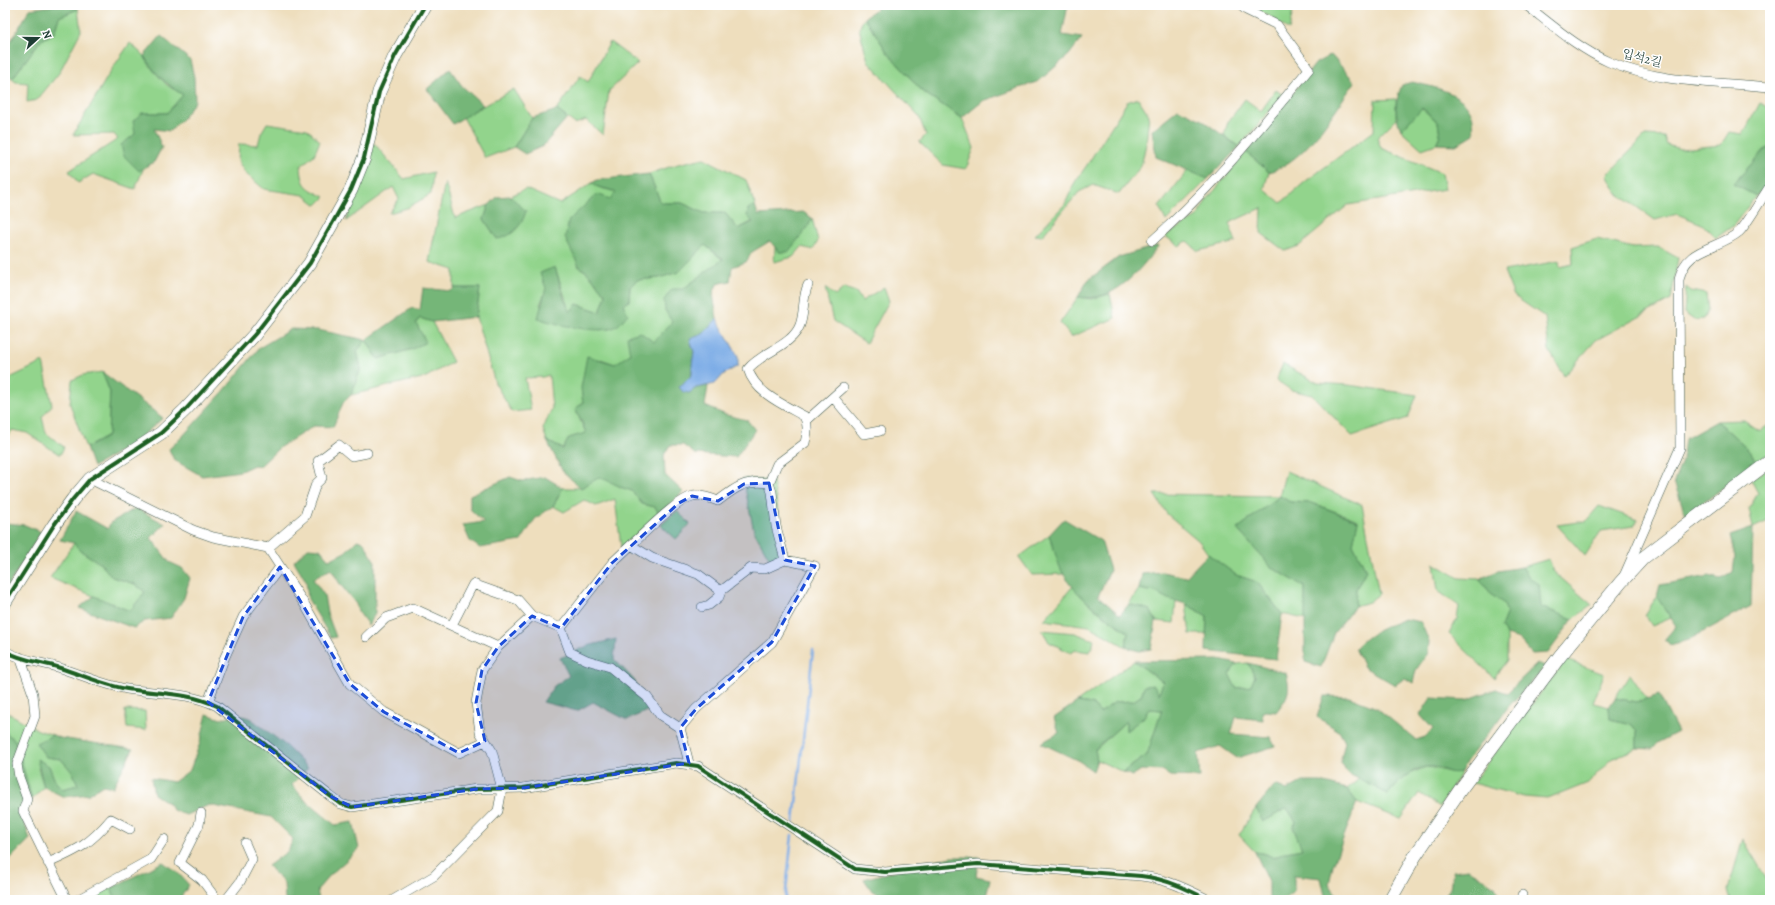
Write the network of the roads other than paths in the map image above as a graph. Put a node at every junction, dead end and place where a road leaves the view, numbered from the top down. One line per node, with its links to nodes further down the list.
1 (425, 5): 14 (street)
2 (1240, 5): 6 (street)
3 (1526, 5): 4 (street, 입석2길)
4 (1770, 87)
5 (1770, 186): 20 (street)
6 (1152, 241)
7 (808, 285): 10 (street)
8 (843, 388): 9 (street)
9 (832, 397): 10 (street); 11 (street)
10 (806, 420): 15 (street)
11 (880, 431)
12 (367, 453): 17 (street)
13 (1770, 461): 20 (street)
14 (90, 479): 17 (street); 22 (street)
15 (769, 483): 16 (street); 18 (street)
16 (631, 545): 21 (street); 26 (street)
17 (268, 548): 19 (street)
18 (785, 560): 21 (street); 32 (street)
19 (280, 567): 31 (street); 33 (street)
20 (1620, 582): 47 (street)
21 (721, 591): 23 (street)
22 (5, 602)
23 (702, 607)
24 (532, 616): 25 (street); 26 (street); 28 (street)
25 (452, 625): 27 (street); 28 (street)
26 (561, 628): 32 (street)
27 (366, 636)
28 (498, 647): 33 (street)
29 (5, 651): 30 (street)
30 (20, 657): 31 (street); 40 (street)
31 (208, 702): 35 (street)
32 (680, 728): 34 (street)
33 (485, 741): 35 (street)
34 (689, 764): 35 (street); 46 (street)
35 (502, 789): 45 (street)
36 (202, 813): 43 (street)
37 (130, 829): 40 (street)
38 (164, 838): 42 (street)
39 (245, 843): 44 (street)
40 (48, 863): 41 (street)
41 (67, 900)
42 (77, 900)
43 (217, 900)
44 (226, 900)
45 (393, 900)
46 (1209, 900)
47 (1390, 900)

